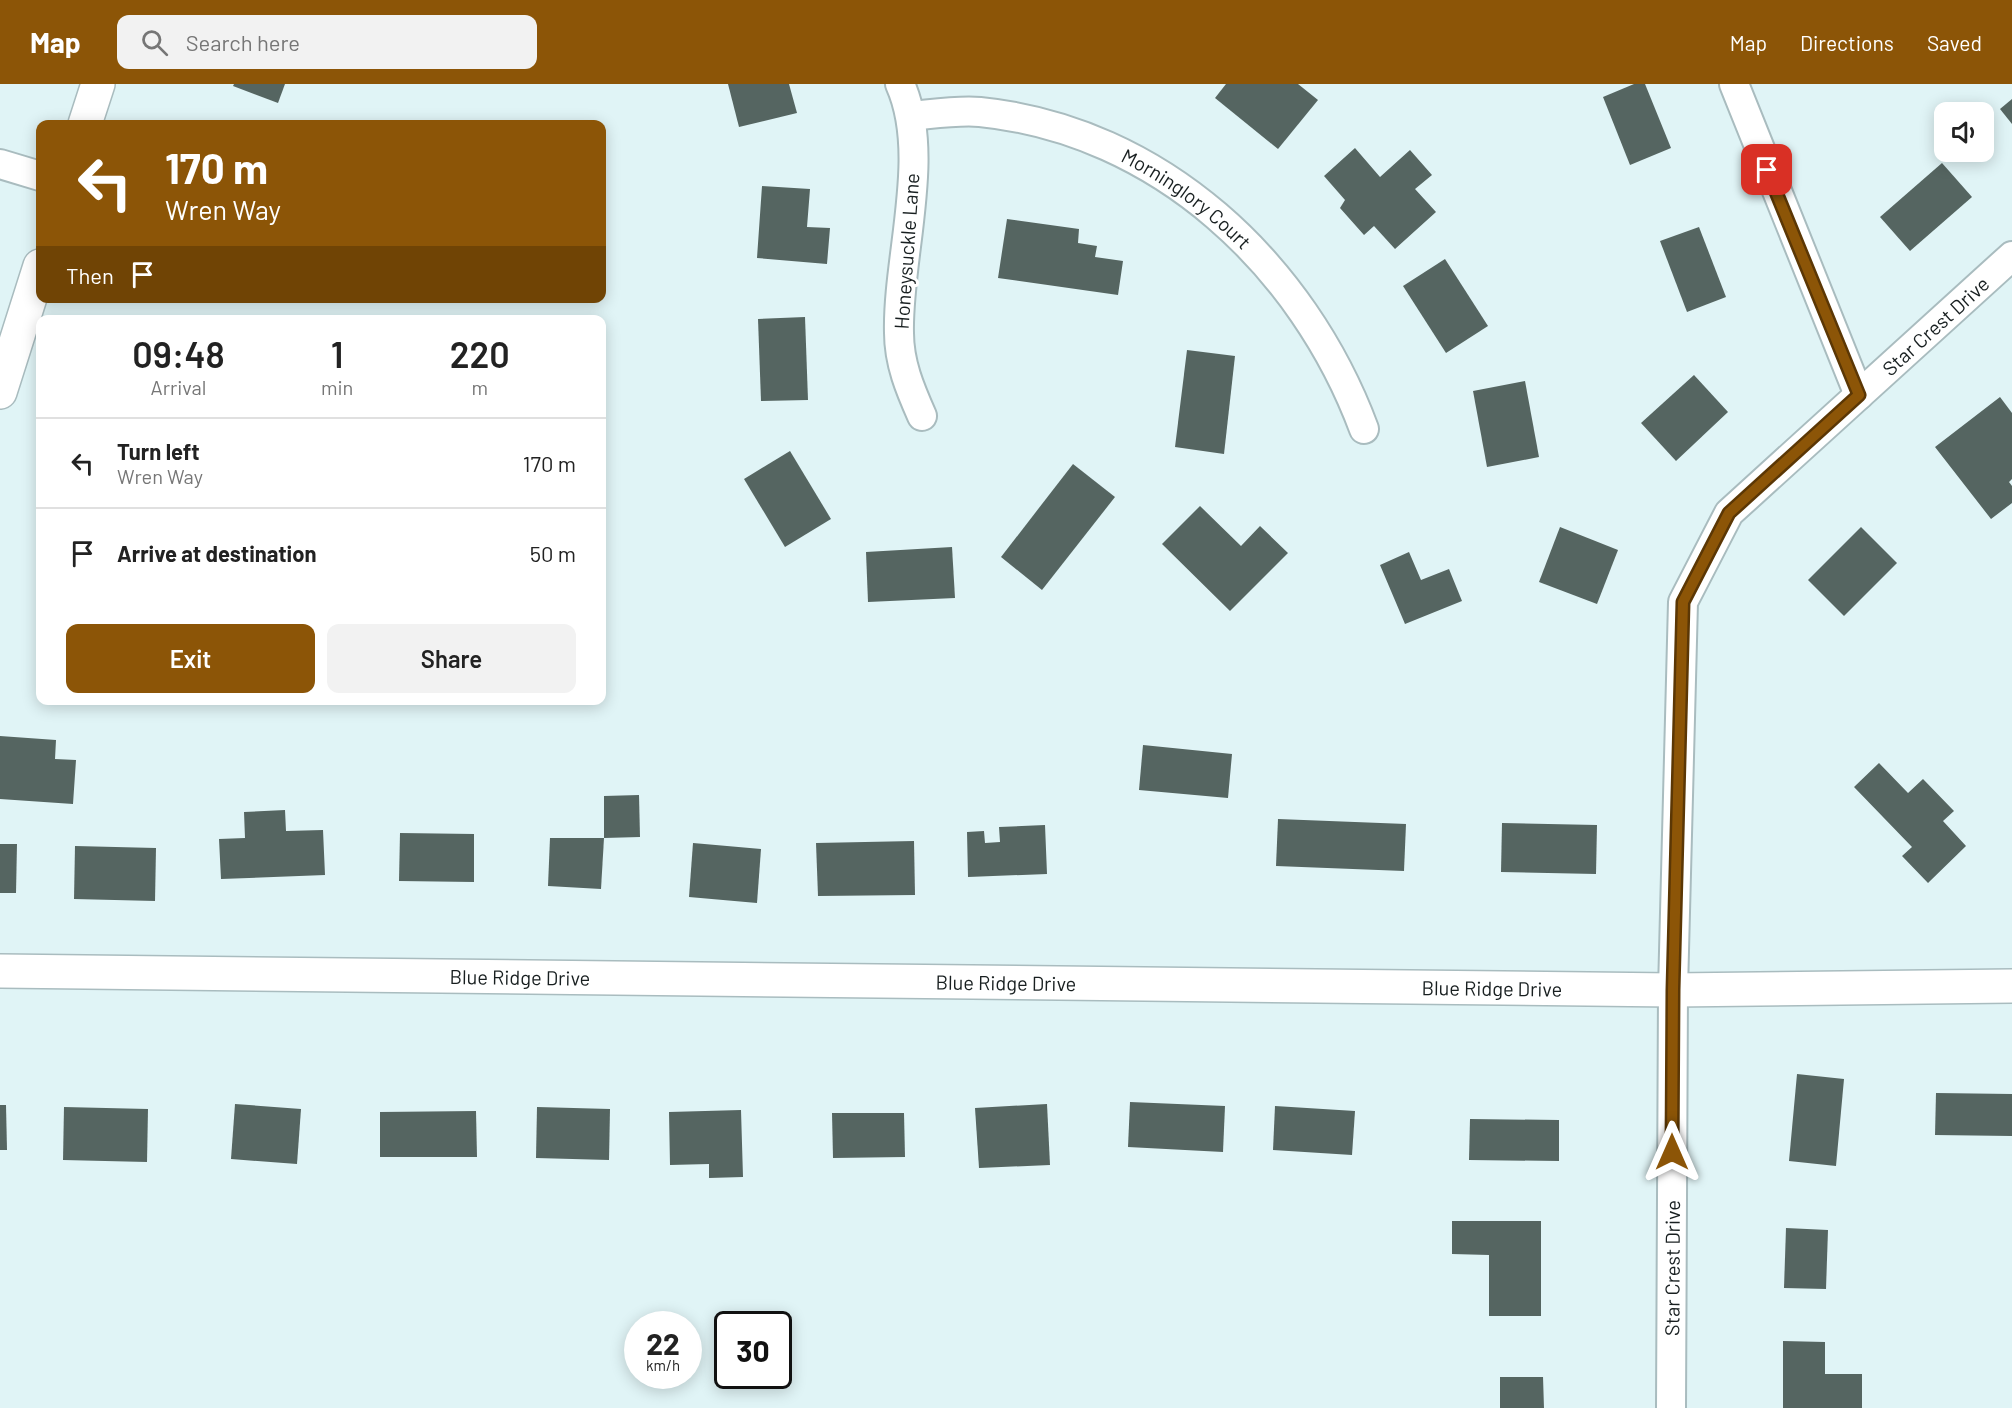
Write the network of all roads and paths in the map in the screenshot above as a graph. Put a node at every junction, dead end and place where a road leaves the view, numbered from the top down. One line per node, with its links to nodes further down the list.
1 (98, 84): 5 (street)
2 (900, 84): 4 (street, Honeysuckle Lane)
3 (1734, 84): 11 (street)
4 (911, 116): 12 (street, Honeysuckle Lane); 13 (street, Morninglory Court)
5 (86, 120)
6 (0, 164): 7 (street)
7 (36, 175)
8 (2012, 256): 11 (street, Star Crest Drive)
9 (36, 279): 10 (street)
10 (0, 392)
11 (1859, 395): 16 (street, Star Crest Drive)
12 (922, 416)
13 (1364, 429)
14 (0, 971): 16 (street, Blue Ridge Drive)
15 (2012, 986): 16 (street, Blue Ridge Drive)
16 (1673, 990): 17 (street, Star Crest Drive)
17 (1671, 1408)

